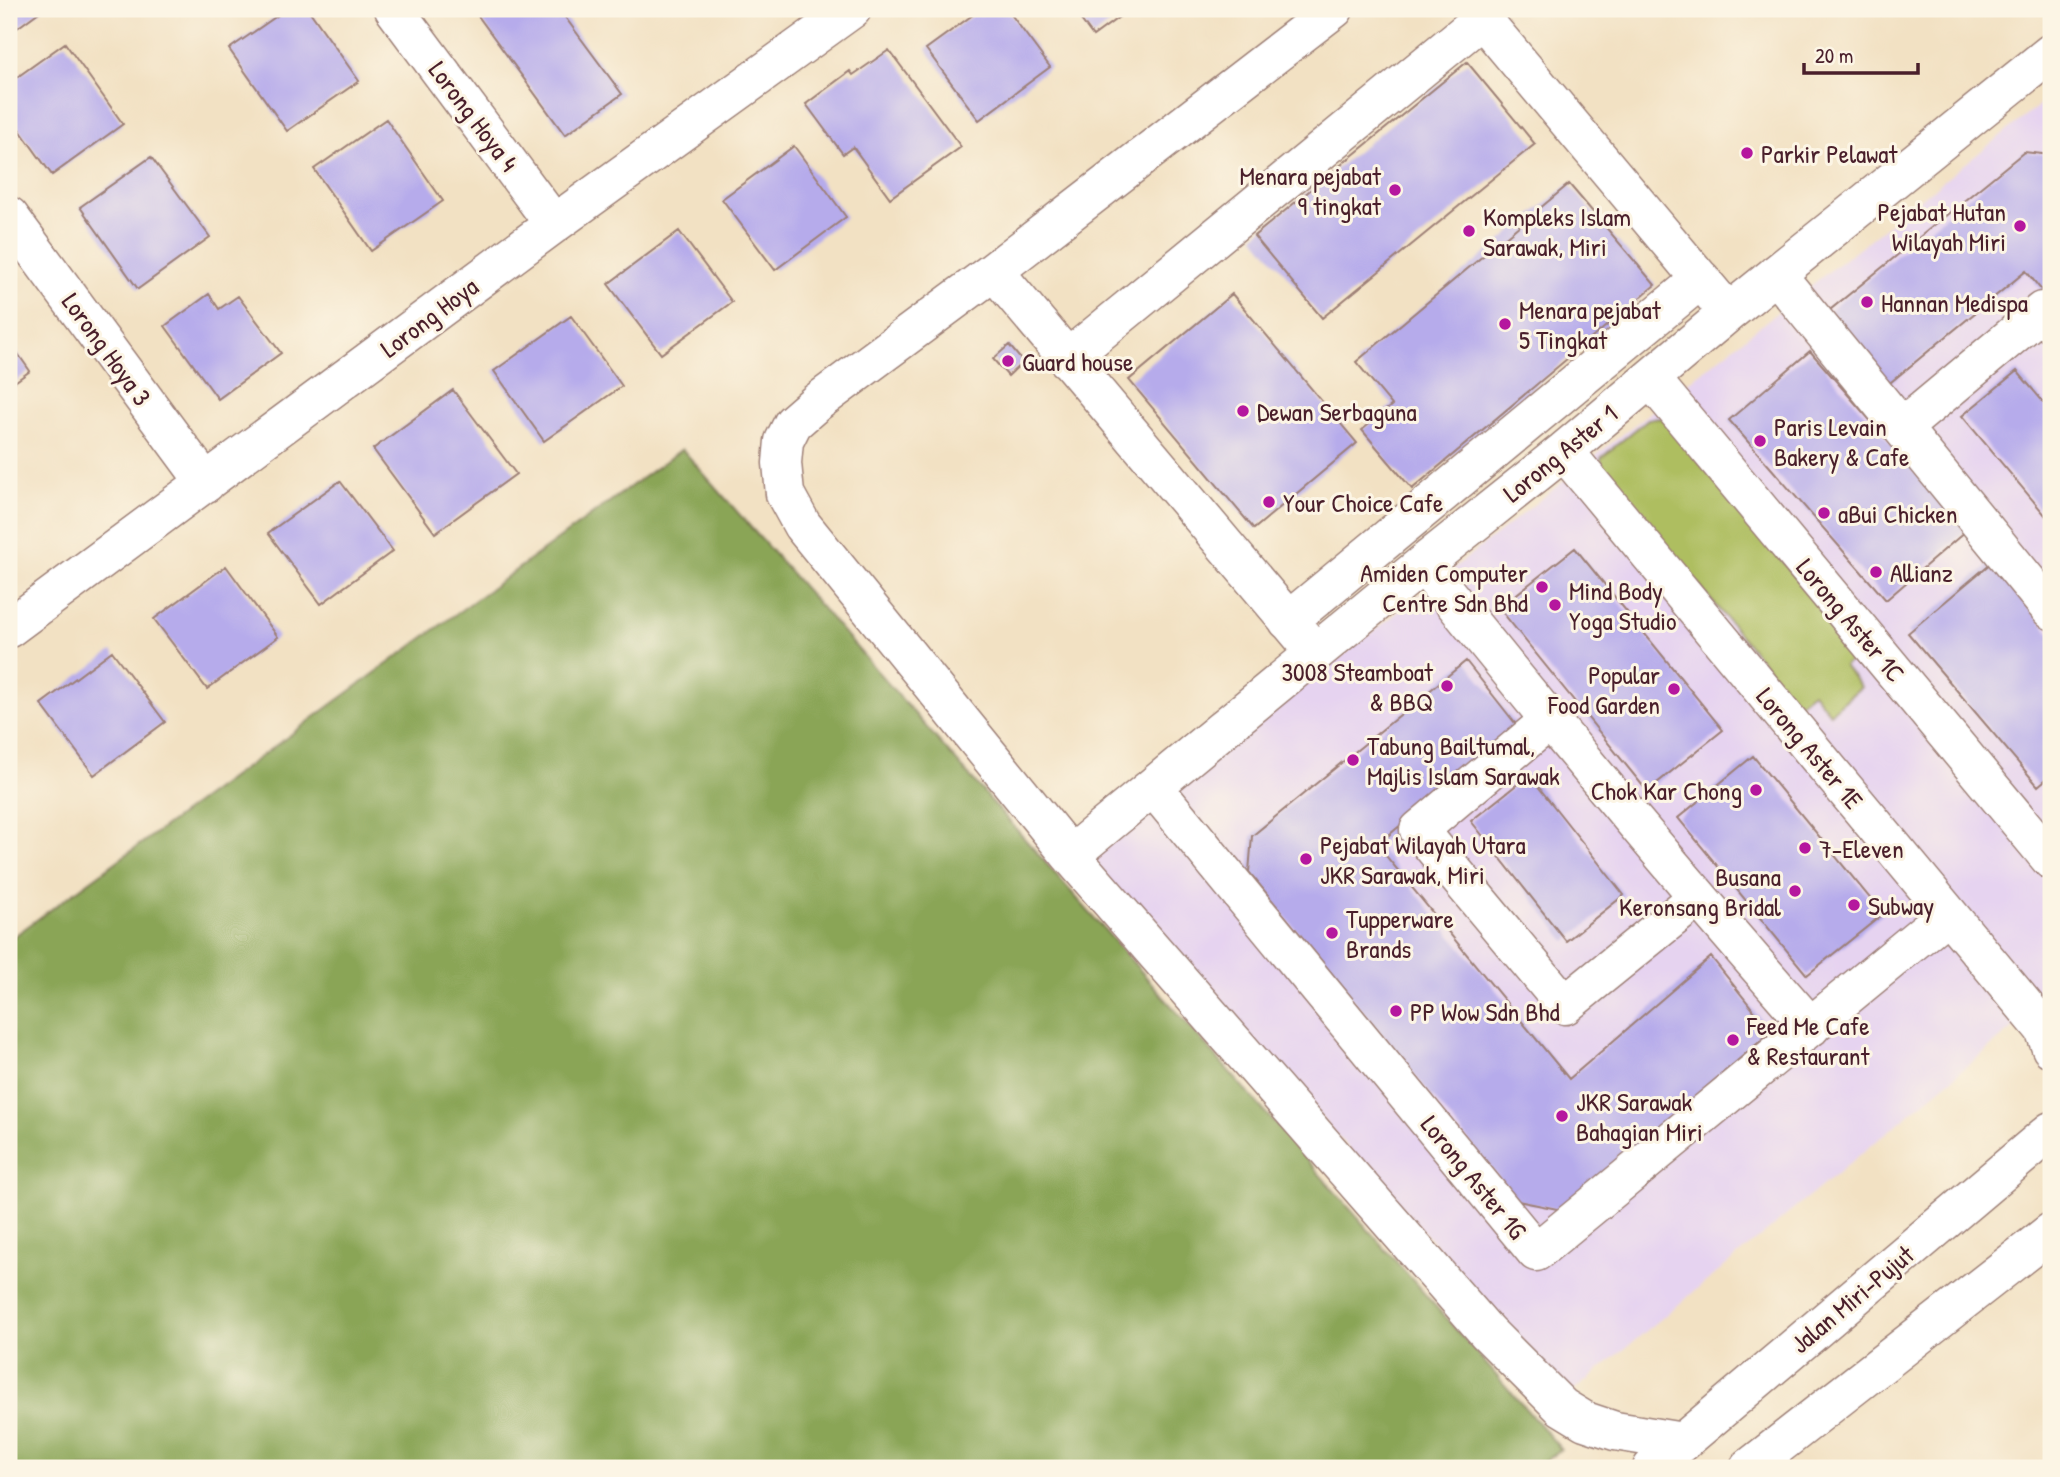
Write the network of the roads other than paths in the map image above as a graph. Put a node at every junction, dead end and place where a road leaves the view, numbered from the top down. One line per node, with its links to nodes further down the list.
1 (394, 9): 7 (main road, Lorong Hoya 4)
2 (852, 9): 7 (main road, Lorong Hoya)
3 (1334, 9): 8 (main road)
4 (1478, 14): 10 (main road); 13 (main road)
5 (2051, 53): 9 (main road, Lorong Aster 1)
6 (9, 215): 17 (main road, Lorong Hoya 3)
7 (554, 224): 17 (main road, Lorong Hoya)
8 (994, 271): 13 (main road); 26 (main road)
9 (1776, 274): 11 (main road, Lorong Aster 1); 15 (main road)
10 (1700, 279): 11 (main road); 20 (main road)
11 (1728, 313): 14 (main road, Lorong Aster 1)
12 (2051, 323): 15 (main road)
13 (1067, 359): 20 (main road)
14 (1651, 379): 16 (main road, Lorong Aster 1); 25 (main road, Lorong Aster 1C)
15 (1903, 428): 19 (main road)
16 (1564, 451): 18 (main road, Lorong Aster 1); 28 (main road, Lorong Aster 1E)
17 (206, 482): 21 (main road, Lorong Hoya)
18 (1423, 564): 22 (main road, Lorong Aster 1); 23 (main road)
19 (2049, 602)
20 (1288, 621): 22 (main road)
21 (9, 628)
22 (1316, 653): 24 (main road, Lorong Aster 1)
23 (1549, 721): 27 (main road); 27 (main road)
24 (1154, 788): 26 (main road, Lorong Aster 1); 29 (main road, Lorong Aster 1G)
25 (2043, 836)
26 (1070, 855): 33 (main road)
27 (1697, 898): 29 (main road)
28 (1947, 914): 29 (main road, Lorong Aster 1G); 30 (main road, Lorong Aster 1E)
29 (1811, 1027)
30 (2051, 1048)
31 (2048, 1127): 33 (main road, Jalan Miri-Pujut)
32 (2051, 1232): 35 (main road)
33 (1683, 1442): 34 (main road, Jalan Miri-Pujut)
34 (1652, 1468)
35 (1749, 1468)

